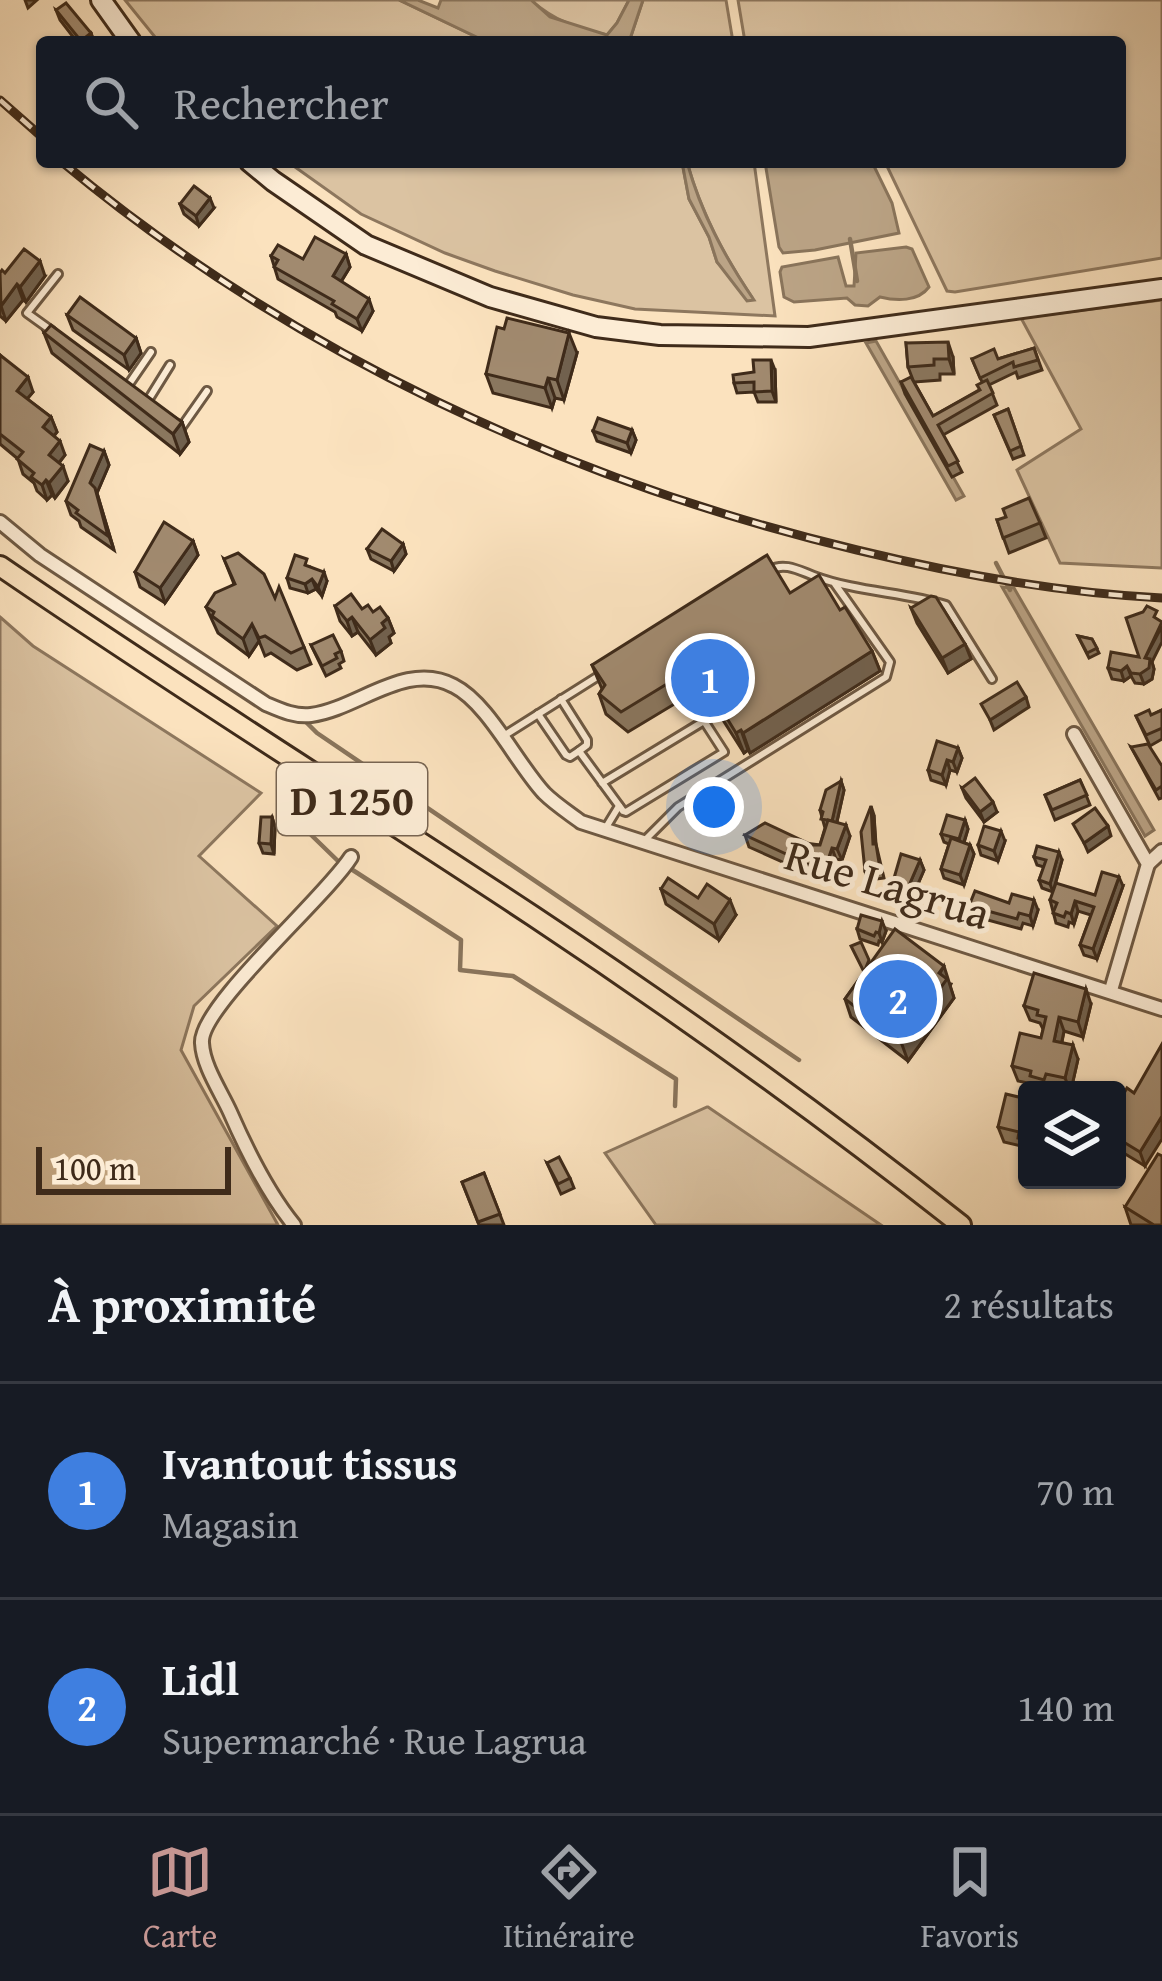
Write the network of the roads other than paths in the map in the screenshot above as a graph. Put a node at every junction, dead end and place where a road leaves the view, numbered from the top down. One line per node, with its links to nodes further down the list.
1 (101, 0): 2 (main road)
2 (127, 36)
3 (257, 168): 5 (main road)
4 (58, 274): 6 (lane)
5 (1162, 289)
6 (61, 338)
7 (151, 352): 8 (lane)
8 (170, 365)
9 (207, 392): 10 (lane)
10 (164, 415)
11 (0, 522): 20 (street, Rue Lagrua)
12 (0, 566): 31 (main road, D 1250)
13 (756, 578): 14 (lane)
14 (836, 584): 16 (lane); 25 (lane)
15 (600, 675): 17 (lane)
16 (992, 679)
17 (561, 699): 18 (lane); 21 (lane)
18 (538, 714): 20 (lane); 21 (lane)
19 (1074, 734): 28 (street)
20 (502, 737): 24 (street, Rue Lagrua)
21 (579, 751): 22 (lane)
22 (602, 783): 23 (lane); 23 (lane)
23 (619, 806): 24 (lane)
24 (604, 829): 25 (street, Rue Lagrua)
25 (643, 842): 29 (street, Rue Lagrua)
26 (1162, 851): 28 (street)
27 (351, 857): 32 (street)
28 (1148, 864): 29 (street)
29 (1111, 990): 30 (street, Rue Lagrua)
30 (1162, 1009)
31 (865, 1150): 33 (main road); 34 (main road, D 1250)
32 (294, 1225)
33 (948, 1225)
34 (961, 1225)

